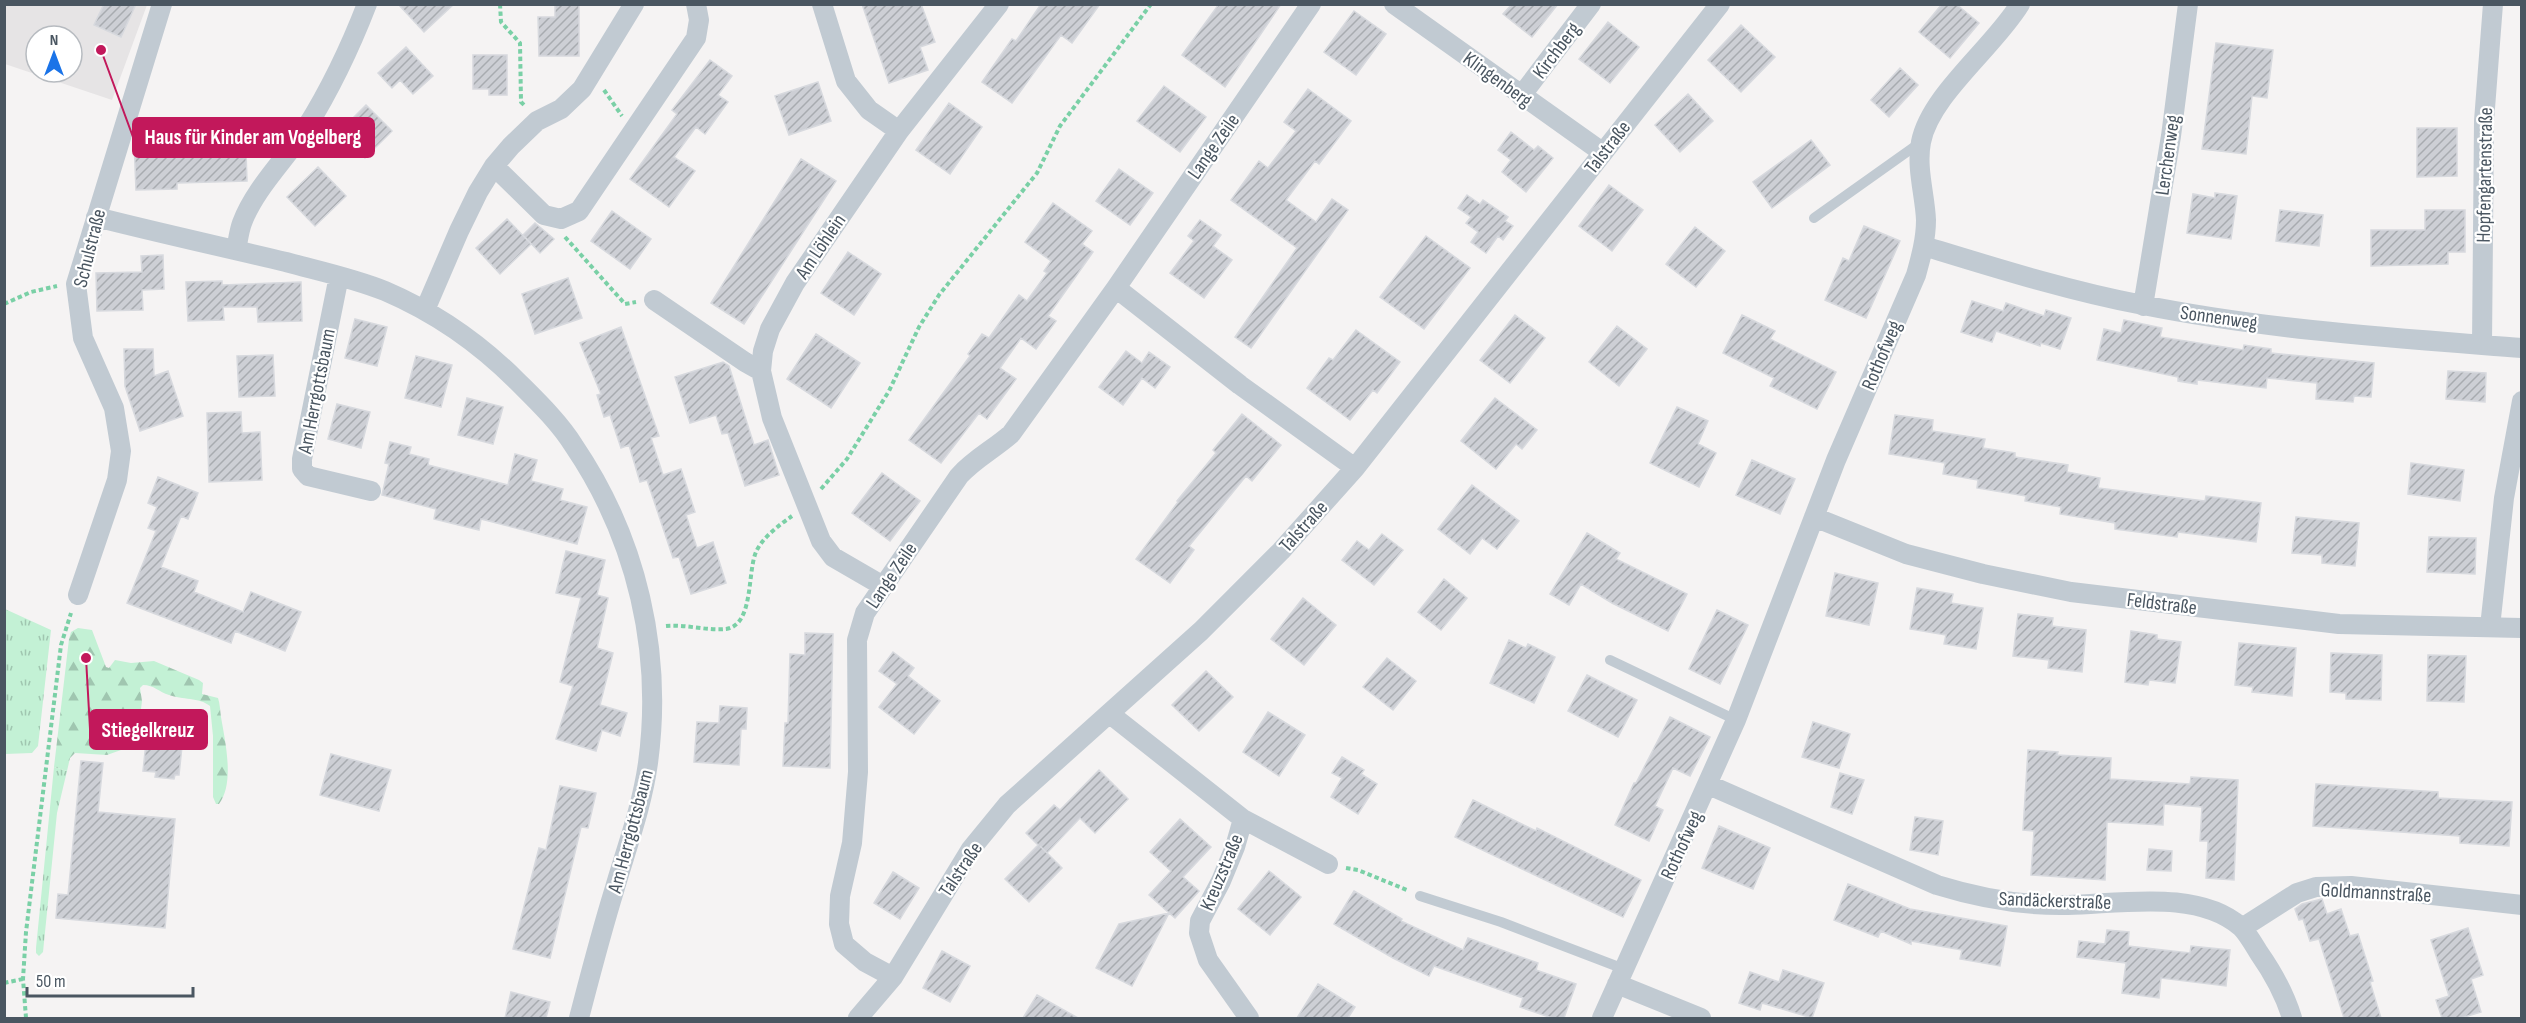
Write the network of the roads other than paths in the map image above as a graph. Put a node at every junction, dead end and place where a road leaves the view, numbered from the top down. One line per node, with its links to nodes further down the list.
1 (162, 4): 19 (street, Schulstraße)
2 (368, 4): 22 (street)
3 (634, 4): 18 (street)
4 (696, 4): 18 (street)
5 (822, 4): 15 (street)
6 (999, 4): 15 (street, Am Löhlein)
7 (1311, 4): 24 (street, Lange Zeile)
8 (1394, 4): 14 (street, Klingenberg)
9 (1590, 4): 14 (street, Kirchberg)
10 (1720, 4): 17 (street, Talstraße)
11 (2020, 4): 16 (street, Rothofweg)
12 (2188, 4): 26 (street, Lerchenweg)
13 (2493, 4): 28 (street, Hopfengartenstraße)
14 (1521, 96): 17 (street, Klingenberg)
15 (899, 131): 30 (street, Am Löhlein)
16 (1921, 142): 20 (lane); 21 (street, Rothofweg)
17 (1602, 153): 32 (street, Talstraße)
18 (494, 166): 27 (street)
19 (96, 217): 22 (street, Am Herrgottsbaum); 36 (street, Schulstraße)
20 (1814, 218)
21 (1924, 246): 26 (street, Sonnenweg); 34 (street, Rothofweg)
22 (236, 250): 23 (street, Am Herrgottsbaum)
23 (339, 276): 27 (street, Am Herrgottsbaum); 33 (street, Am Herrgottsbaum)
24 (1116, 288): 32 (street); 35 (street, Lange Zeile)
25 (654, 300): 30 (street)
26 (2143, 306): 28 (street, Sonnenweg)
27 (425, 310): 50 (street, Am Herrgottsbaum)
28 (2482, 345): 29 (street, Sonnenweg)
29 (2522, 348)
30 (761, 370): 35 (street, Am Löhlein)
31 (2522, 401): 37 (street)
32 (1355, 468): 40 (street, Talstraße)
33 (371, 491)
34 (1814, 517): 37 (street, Feldstraße); 41 (street, Rothofweg)
35 (883, 586): 49 (street, Lange Zeile)
36 (78, 595)
37 (2490, 627): 38 (street, Feldstraße)
38 (2522, 628)
39 (1610, 660): 41 (lane)
40 (1110, 714): 43 (street, Kreuzstraße); 49 (street, Talstraße)
41 (1736, 720): 42 (street, Rothofweg)
42 (1709, 785): 47 (street, Sandäckerstraße); 48 (street, Rothofweg)
43 (1242, 819): 44 (street, Kreuzstraße); 52 (street, Kreuzstraße)
44 (1328, 864)
45 (1420, 896): 48 (lane)
46 (2522, 905): 47 (street, Goldmannstraße)
47 (2242, 928): 55 (street, Sandäckerstraße)
48 (1620, 976): 53 (street, Rothofweg); 54 (street)
49 (893, 977): 51 (street, Talstraße)
50 (579, 1018)
51 (858, 1018)
52 (1249, 1018)
53 (1602, 1018)
54 (1701, 1018)
55 (2292, 1018)

